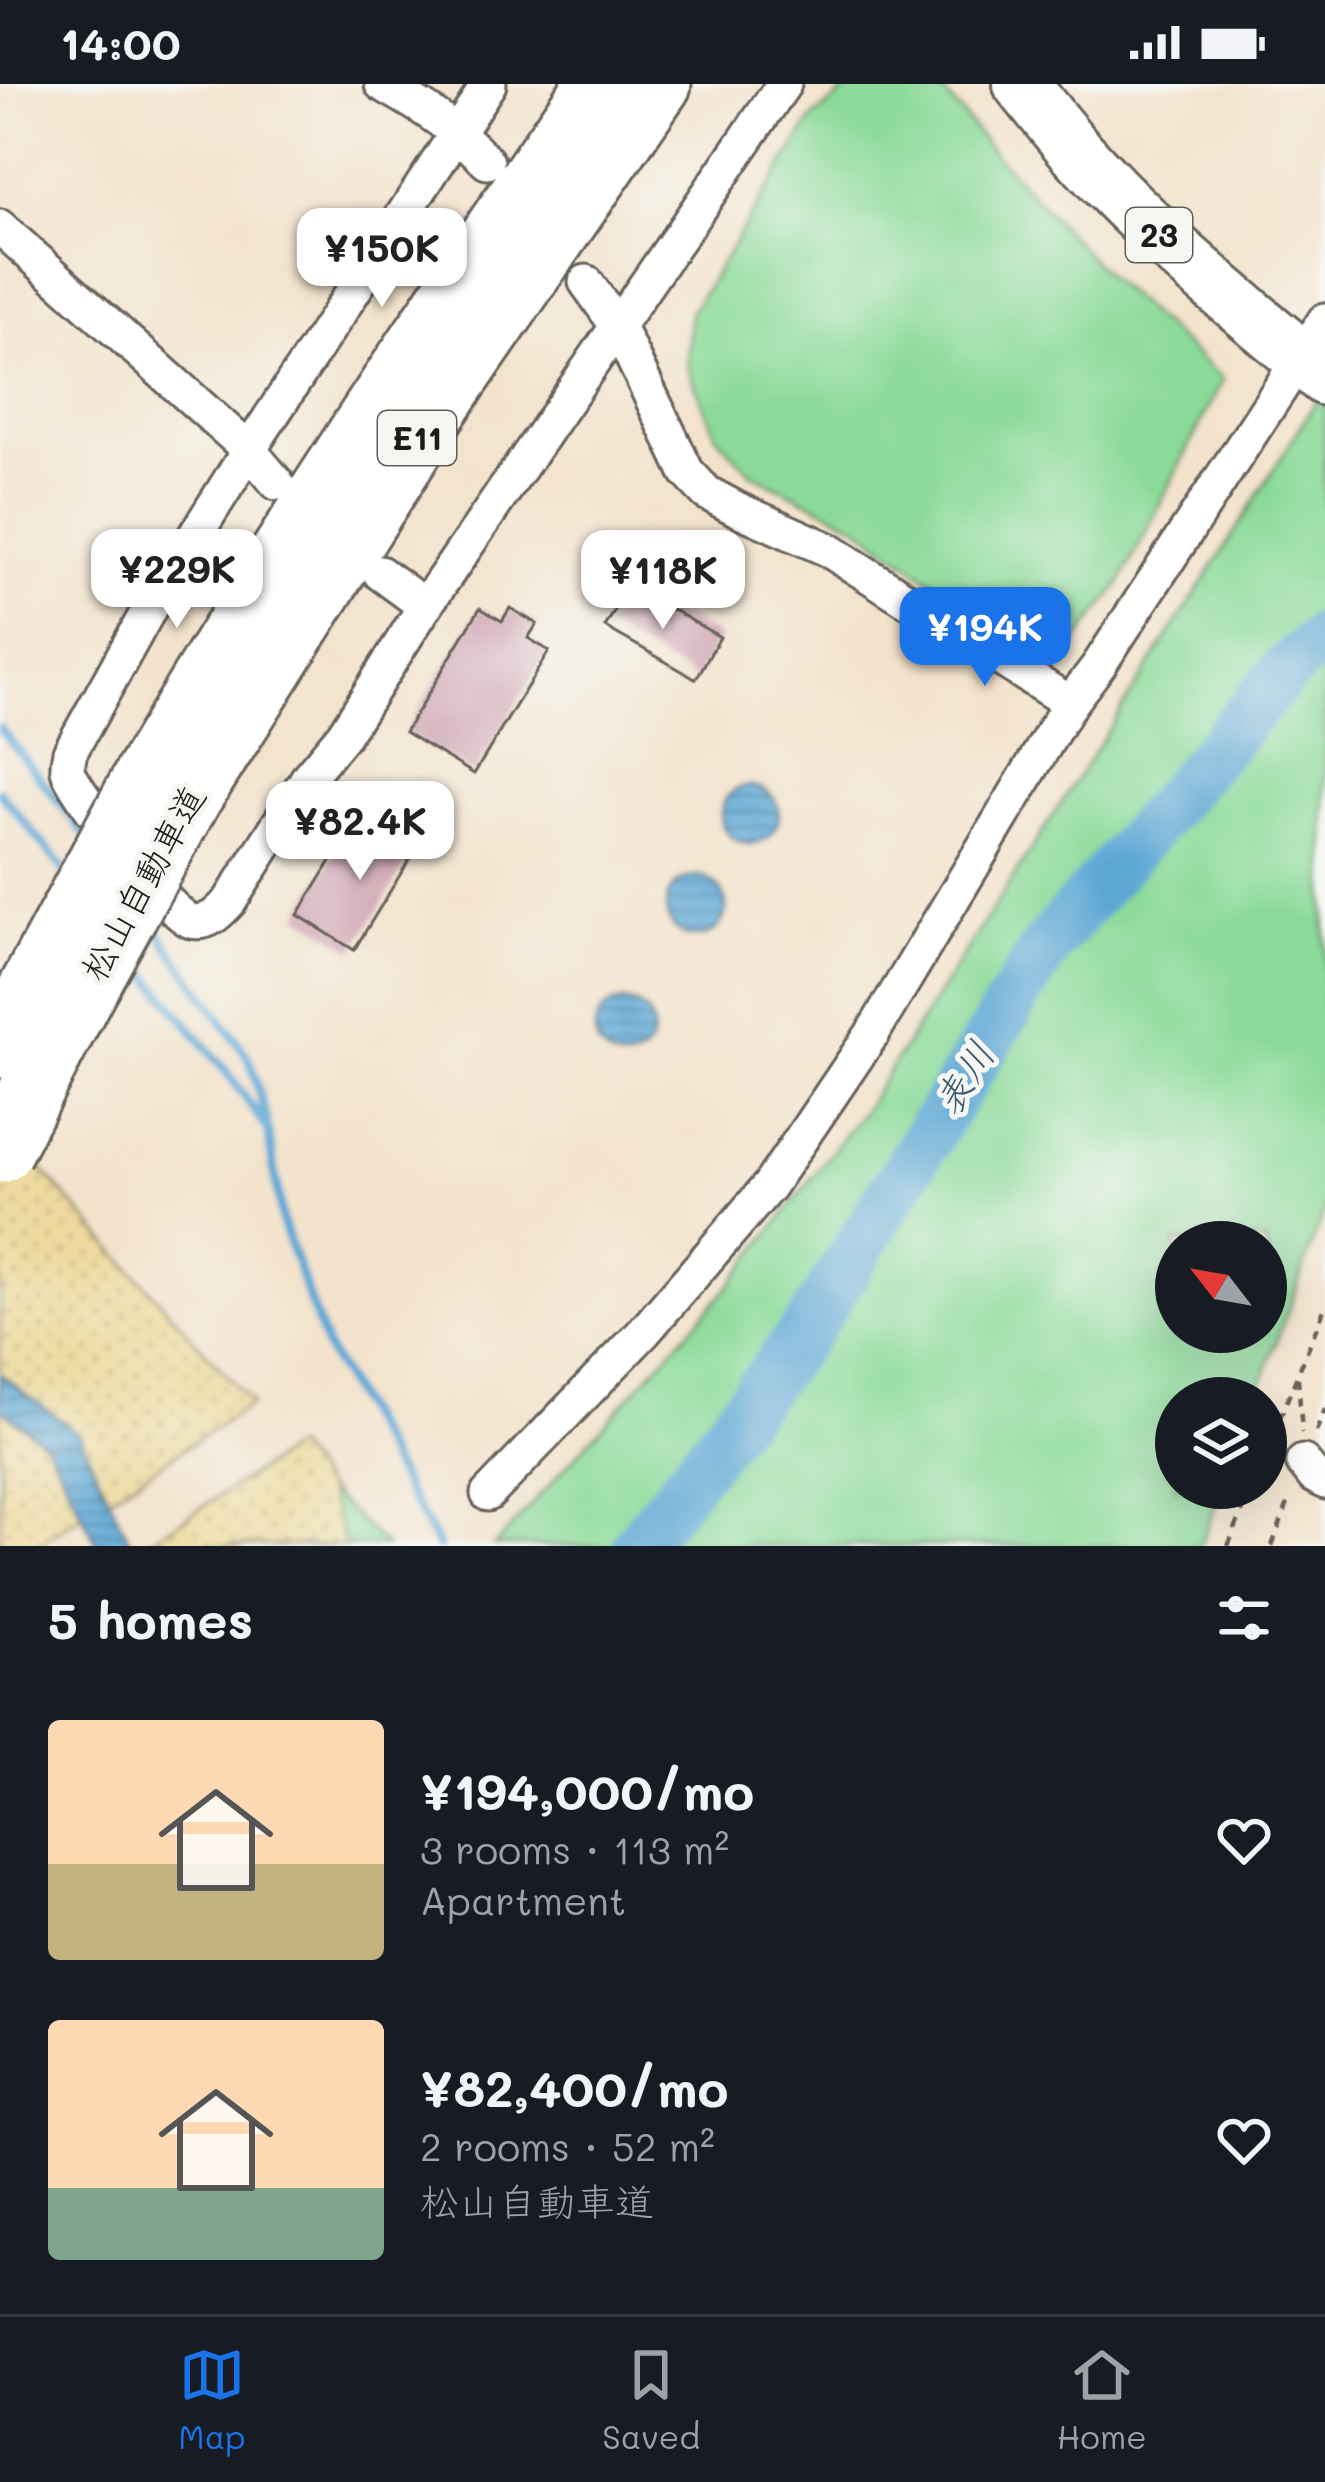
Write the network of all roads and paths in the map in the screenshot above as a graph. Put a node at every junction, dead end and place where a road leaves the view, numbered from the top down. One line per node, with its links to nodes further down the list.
1 (382, 84): 7 (street)
2 (490, 84): 7 (street)
3 (598, 84): 18 (highway, 松山自動車道 / E11)
4 (659, 84): 18 (highway, 松山自動車道 / E11)
5 (784, 84): 11 (street)
6 (1022, 84): 12 (main road, 23)
7 (458, 131): 8 (street); 13 (street)
8 (487, 162)
9 (0, 227): 13 (street)
10 (586, 281): 11 (street)
11 (618, 327): 16 (street); 17 (street)
12 (1316, 356): 17 (street)
13 (249, 450): 14 (street); 16 (street)
14 (277, 483)
15 (380, 573): 16 (street)
16 (425, 606)
17 (1070, 703): 25 (street)
18 (168, 787): 19 (highway, 松山自動車道 / E11, bridge); 20 (highway, 松山自動車道 / E11, bridge)
19 (0, 1046)
20 (0, 1151)
21 (1325, 1306): 22 (path)
22 (1298, 1372): 23 (path); 24 (path)
23 (1287, 1400)
24 (1314, 1472)
25 (488, 1494)
26 (1243, 1509): 27 (path)
27 (1228, 1546)

